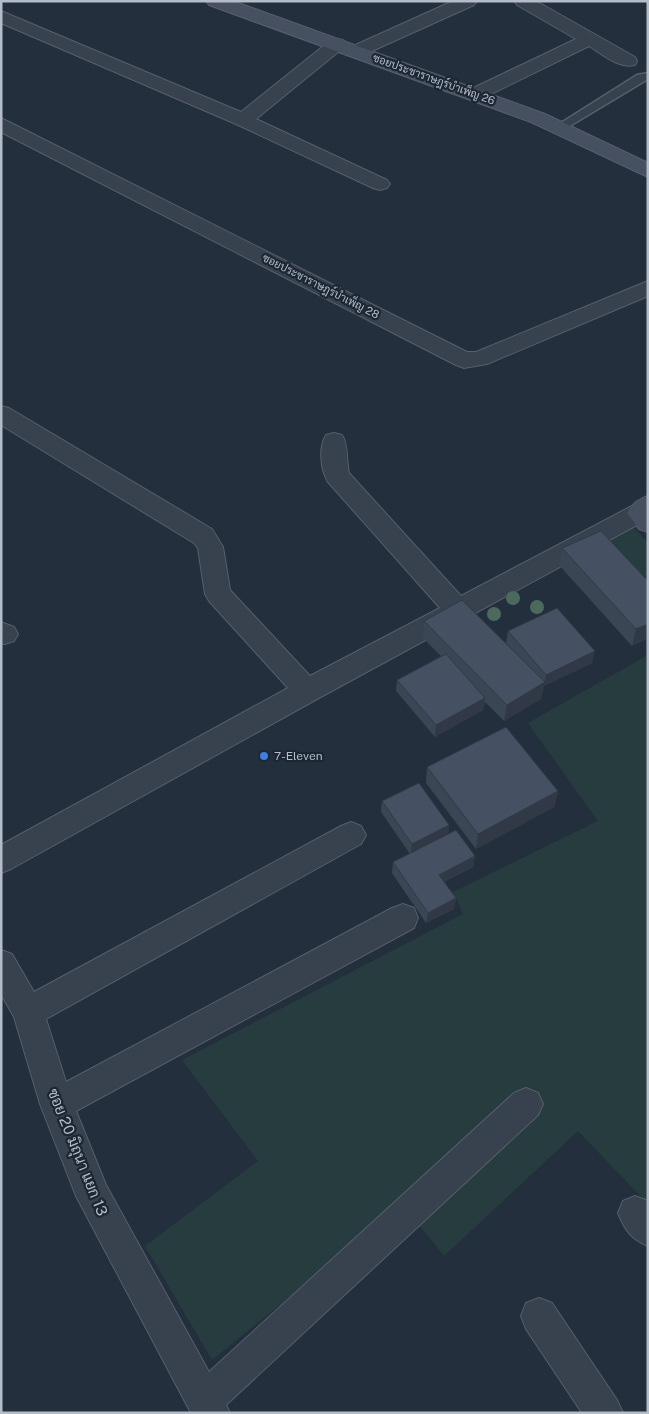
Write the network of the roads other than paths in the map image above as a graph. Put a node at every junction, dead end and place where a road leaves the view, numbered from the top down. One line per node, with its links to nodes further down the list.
1 (216, 1): 6 (street, ซอยประชาราษฎร์บำเพ็ญ 26)
2 (468, 1): 7 (street)
3 (523, 1): 5 (street)
4 (1, 16): 11 (street)
5 (590, 39): 8 (street); 10 (street)
6 (337, 44): 7 (street, ซอยประชาราษฎร์บำเพ็ญ 26); 11 (street)
7 (357, 51): 10 (street, ซอยประชาราษฎร์บำเพ็ญ 26)
8 (628, 61)
9 (648, 76): 13 (lane)
10 (476, 94): 13 (street, ซอยประชาราษฎร์บำเพ็ญ 26)
11 (243, 120): 15 (street)
12 (1, 124): 16 (street, ซอยประชาราษฎร์บำเพ็ญ 28)
13 (559, 128): 14 (street, ซอยประชาราษฎร์บำเพ็ญ 26)
14 (648, 171)
15 (380, 184)
16 (648, 288)
17 (1, 414): 21 (street)
18 (334, 441): 20 (street)
19 (645, 514): 20 (street)
20 (458, 610): 21 (street)
21 (307, 691): 23 (street)
22 (351, 835): 26 (street)
23 (1, 860)
24 (403, 918): 27 (street)
25 (1, 964): 26 (street, ซอย 20 มิถุนา แยก 13)
26 (28, 1012): 27 (street, ซอย 20 มิถุนา แยก 13)
27 (57, 1104): 30 (street, ซอย 20 มิถุนา แยก 13)
28 (526, 1104): 30 (street)
29 (539, 1316): 31 (street)
30 (208, 1406)
31 (604, 1413)

